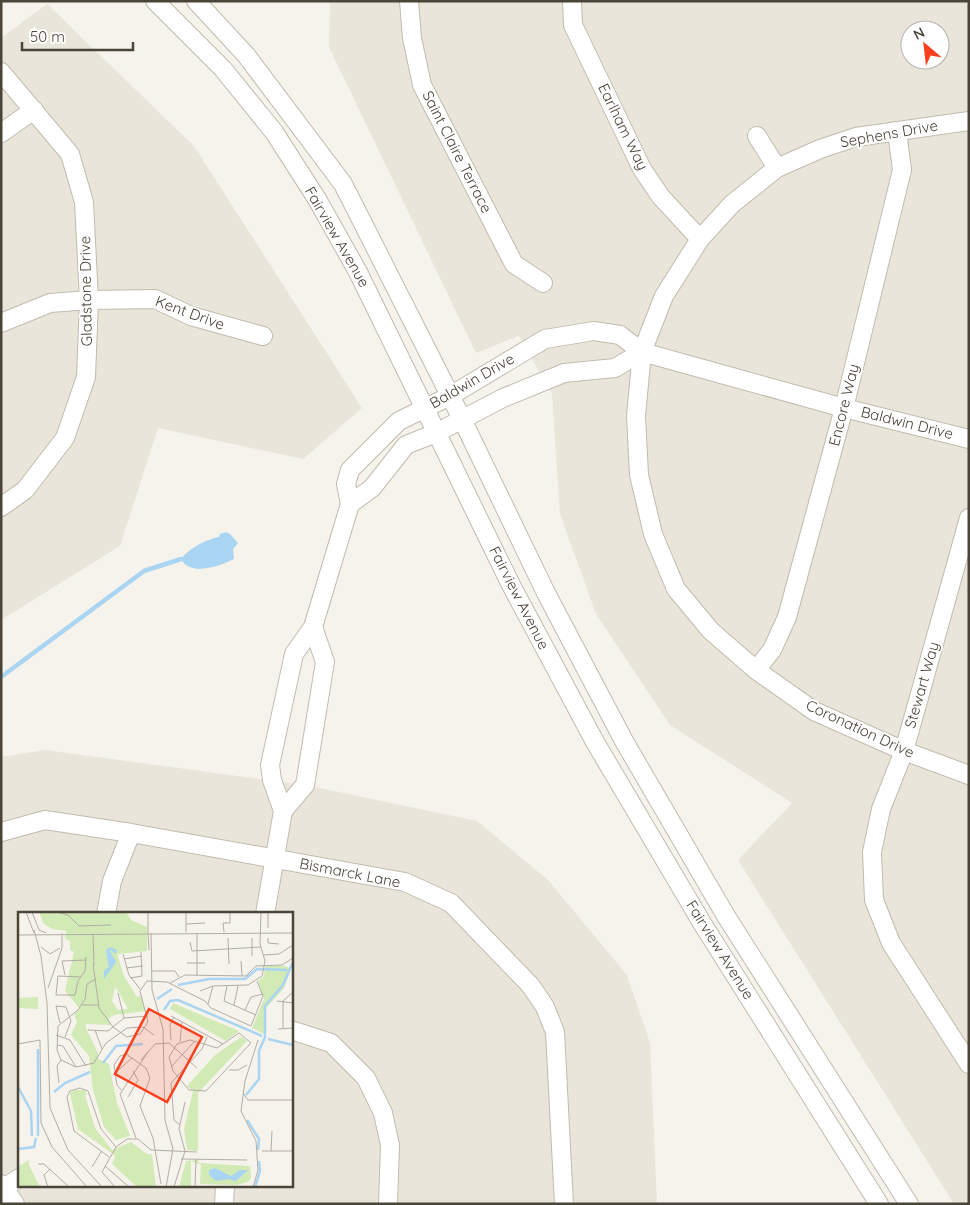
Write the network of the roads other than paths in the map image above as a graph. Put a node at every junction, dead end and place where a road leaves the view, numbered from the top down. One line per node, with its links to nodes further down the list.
1 (155, 1): 20 (street, Fairview Avenue)
2 (196, 1): 18 (street, Fairview Avenue)
3 (409, 1): 13 (street, Saint Claire Terrace)
4 (572, 1): 12 (street, Earlham Way)
5 (1, 72): 6 (street, Gladstone Drive)
6 (34, 110): 9 (street); 14 (street, Gladstone Drive)
7 (969, 121): 8 (street, Sephens Drive)
8 (897, 130): 11 (street, Sephens Drive); 19 (street, Encore Way)
9 (1, 133)
10 (757, 136): 11 (street)
11 (776, 168): 12 (street, Sephens Drive)
12 (700, 239): 17 (street, Sephens Drive)
13 (543, 283)
14 (89, 300): 15 (street, Kent Drive); 16 (street, Kent Drive); 25 (street, Gladstone Drive)
15 (1, 323)
16 (262, 336)
17 (642, 352): 18 (street, Baldwin Drive); 19 (street, Baldwin Drive); 21 (street, Baldwin Drive); 28 (street, Coronation Drive)
18 (450, 396): 20 (street, Baldwin Drive); 21 (street, Fairview Avenue)
19 (844, 408): 23 (street, Baldwin Drive); 28 (street, Encore Way)
20 (425, 409): 22 (street, Fairview Avenue); 24 (street, Baldwin Drive)
21 (462, 419): 22 (street, Baldwin Drive); 47 (street, Fairview Avenue)
22 (436, 432): 24 (street, Baldwin Drive); 46 (street, Fairview Avenue)
23 (969, 438)
24 (350, 504): 27 (street, Baldwin Drive)
25 (1, 508)
26 (969, 518): 29 (street, Stewart Way)
27 (313, 627): 31 (street, Baldwin Drive); 31 (street, Baldwin Drive)
28 (756, 670): 29 (street, Coronation Drive)
29 (904, 751): 30 (street, Coronation Drive); 38 (street, Stewart Way)
30 (969, 775)
31 (283, 811): 34 (street, Baldwin Drive)
32 (1, 832): 33 (street, Bismarck Lane)
33 (131, 833): 34 (street, Bismarck Lane); 35 (street)
34 (275, 859): 36 (street, Baldwin Drive); 45 (street, Bismarck Lane)
35 (106, 912)
36 (265, 912)
37 (292, 1030): 44 (street)
38 (969, 1064)
39 (18, 1178): 40 (street)
40 (3, 1186): 42 (street)
41 (225, 1188): 43 (street)
42 (15, 1204)
43 (224, 1204)
44 (388, 1204)
45 (564, 1204)
46 (879, 1204)
47 (909, 1204)

